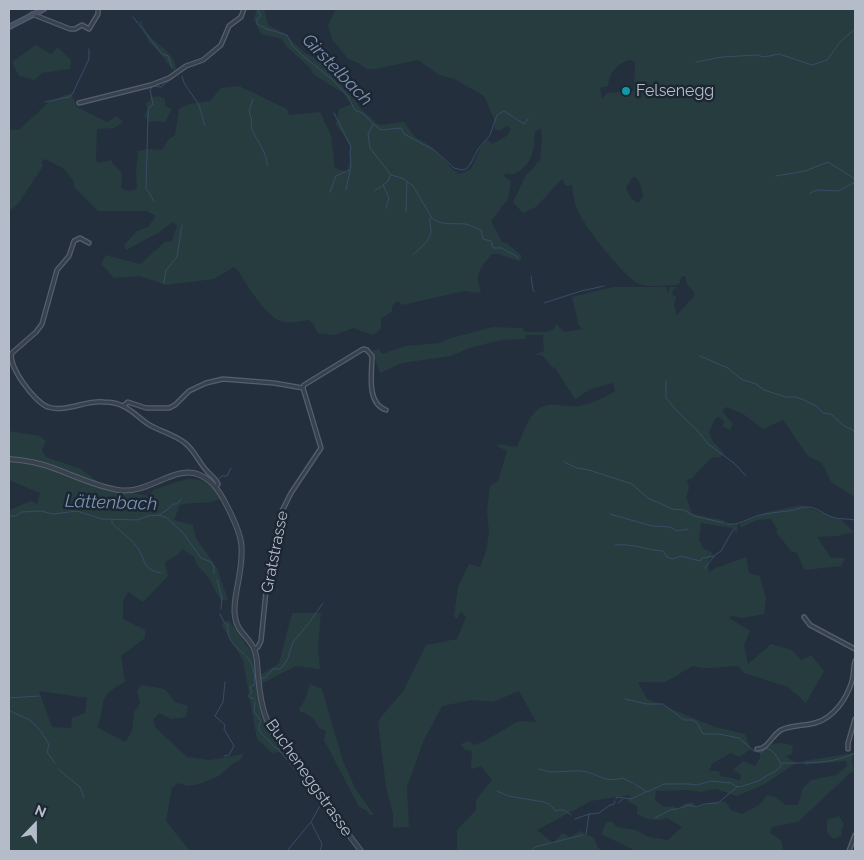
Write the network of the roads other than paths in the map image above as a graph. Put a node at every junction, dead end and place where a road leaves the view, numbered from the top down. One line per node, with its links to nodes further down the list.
1 (44, 9): 4 (main road)
2 (98, 9): 4 (street)
3 (244, 9): 6 (street)
4 (32, 14): 5 (main road)
5 (9, 27)
6 (79, 104)
7 (89, 243): 9 (street)
8 (303, 388): 9 (street); 10 (street); 15 (street, Gratstrasse)
9 (122, 406): 12 (street)
10 (386, 410)
11 (9, 459): 12 (street, Bucheneggstrasse)
12 (216, 487): 15 (street, Bucheneggstrasse)
13 (804, 617): 14 (street)
14 (855, 649)
15 (254, 650): 21 (street, Bucheneggstrasse)
16 (855, 662): 18 (street)
17 (855, 719): 19 (street)
18 (757, 749)
19 (848, 749)
20 (855, 835): 22 (street)
21 (361, 851)
22 (849, 851)

